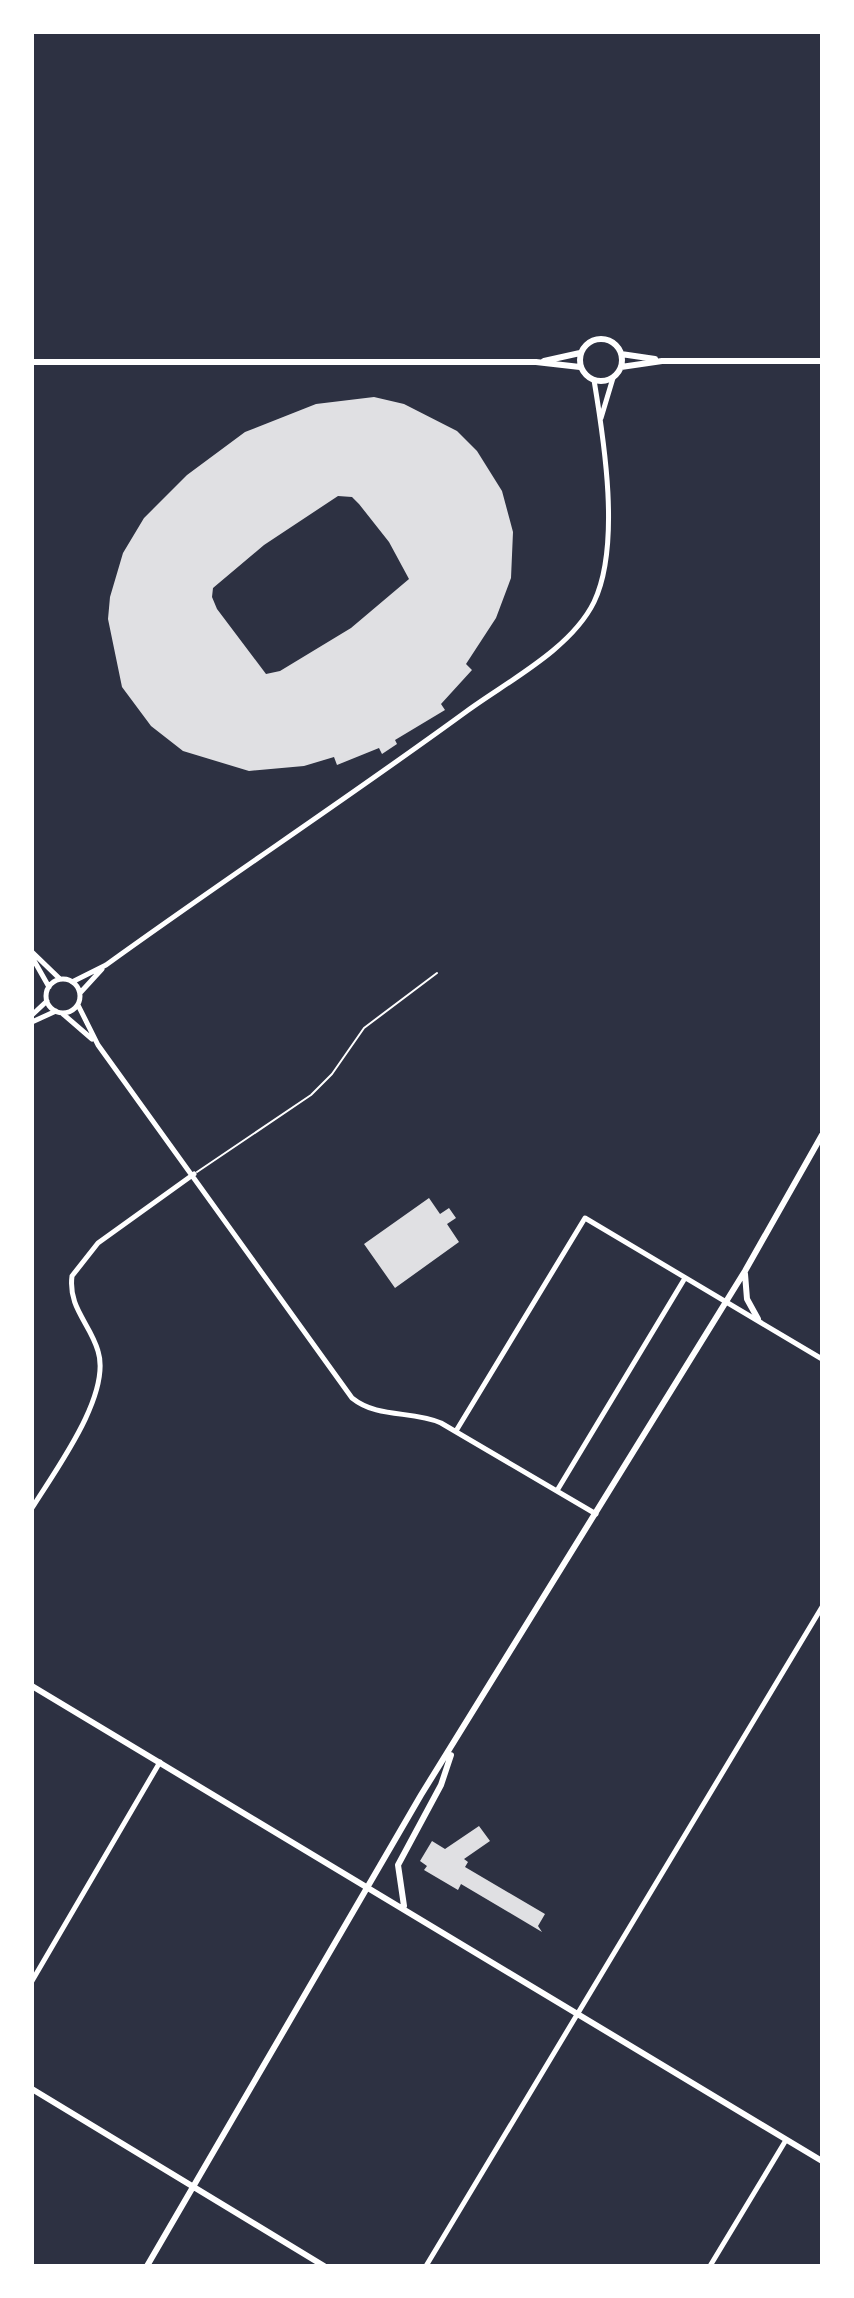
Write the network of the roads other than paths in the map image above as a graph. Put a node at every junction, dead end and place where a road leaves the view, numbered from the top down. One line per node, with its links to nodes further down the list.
1 (580, 353): 2 (street); 6 (street); 7 (street)
2 (621, 354): 3 (street); 8 (street)
3 (662, 361): 4 (street); 8 (street)
4 (822, 361)
5 (32, 362): 6 (street)
6 (536, 362): 7 (street)
7 (580, 367): 10 (street)
8 (621, 367): 9 (street)
9 (613, 378): 10 (street); 11 (street)
10 (594, 380): 11 (street)
11 (600, 419): 13 (street)
12 (32, 954): 15 (street); 17 (street)
13 (106, 965): 16 (street); 18 (street)
14 (437, 973): 26 (lane)
15 (60, 980): 16 (street); 17 (street)
16 (72, 982): 18 (street)
17 (49, 987): 19 (street)
18 (80, 993): 20 (street)
19 (47, 1001): 21 (street); 22 (street)
20 (78, 1005): 21 (street); 24 (street)
21 (59, 1012): 23 (street); 24 (street)
22 (32, 1015)
23 (32, 1022)
24 (98, 1045): 26 (street)
25 (822, 1135): 27 (street)
26 (194, 1174): 32 (street); 34 (street)
27 (745, 1271): 29 (street); 30 (street)
28 (685, 1278): 29 (street); 32 (street); 33 (street)
29 (726, 1299): 30 (street); 35 (street)
30 (758, 1319): 31 (street)
31 (822, 1359)
32 (456, 1431): 33 (street)
33 (558, 1489): 35 (street)
34 (32, 1508)
35 (596, 1515): 38 (street)
36 (822, 1607): 43 (street)
37 (32, 1686): 39 (street)
38 (454, 1748): 40 (street); 41 (street)
39 (160, 1762): 40 (street); 42 (street)
40 (369, 1886): 41 (street); 47 (street)
41 (404, 1907): 43 (street)
42 (32, 1981)
43 (577, 2015): 45 (street); 50 (street)
44 (32, 2089): 47 (street)
45 (786, 2140): 46 (street); 51 (street)
46 (822, 2161)
47 (196, 2188): 48 (street); 49 (street)
48 (147, 2266)
49 (324, 2266)
50 (426, 2266)
51 (710, 2266)

